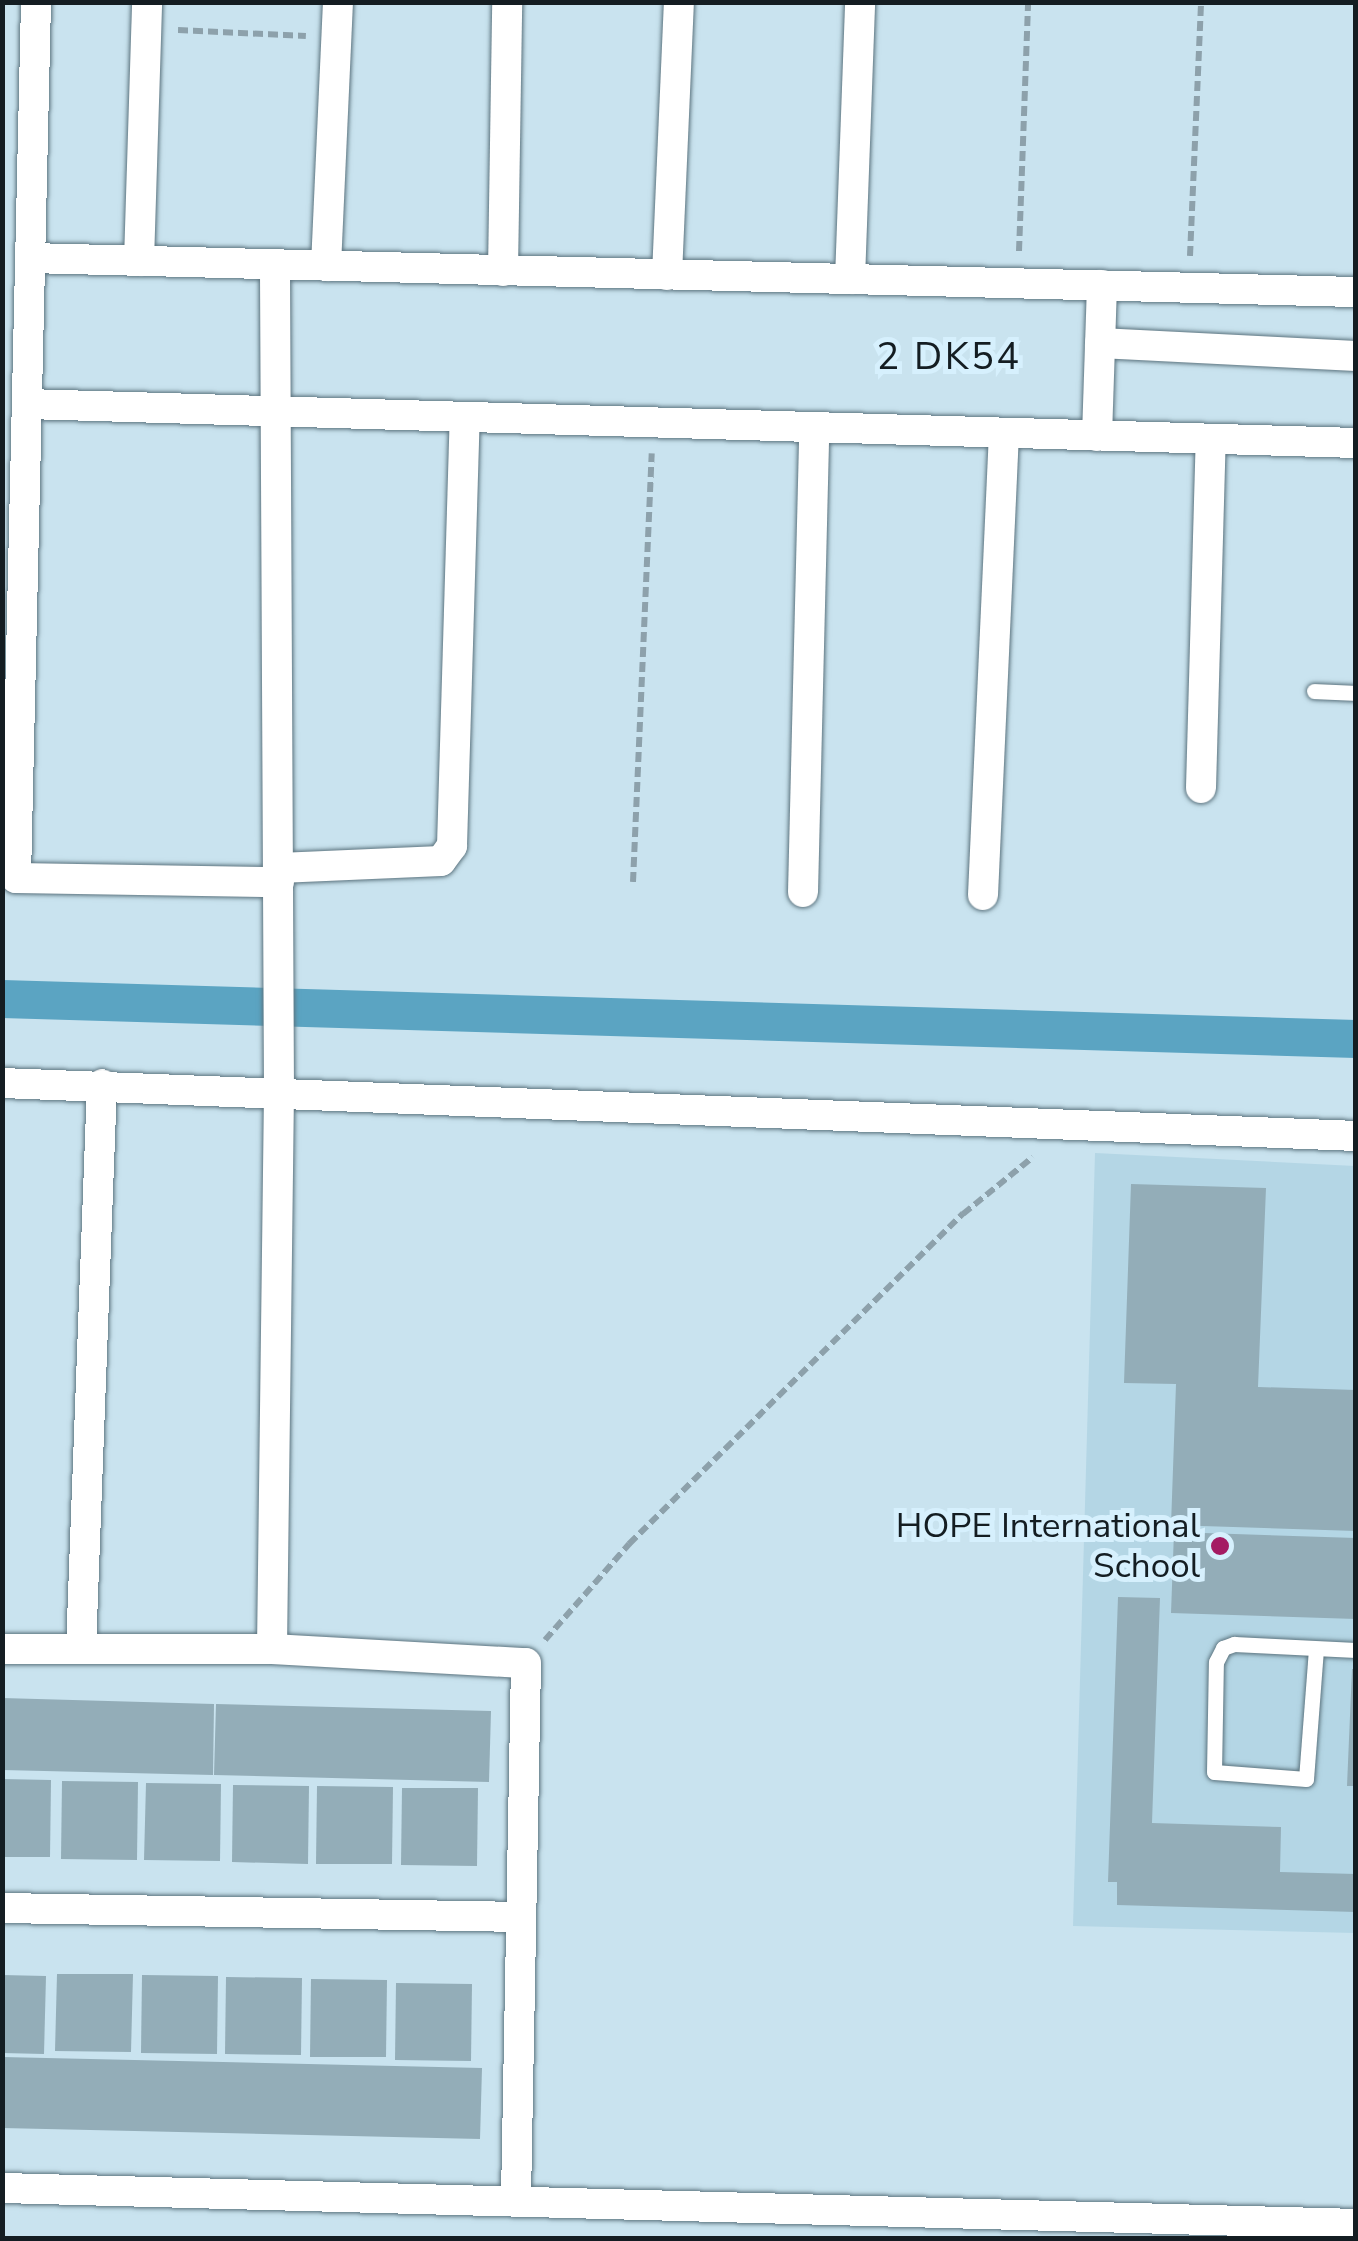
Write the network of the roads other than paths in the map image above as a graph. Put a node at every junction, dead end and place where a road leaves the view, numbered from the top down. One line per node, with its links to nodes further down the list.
1 (36, 2): 7 (street)
2 (338, 2): 10 (street)
3 (507, 2): 11 (street)
4 (678, 2): 12 (street)
5 (860, 2): 13 (street)
6 (147, 16): 8 (street)
7 (30, 258): 8 (street); 18 (street)
8 (139, 261): 9 (street)
9 (275, 265): 10 (street); 19 (street)
10 (326, 266): 11 (street)
11 (502, 271): 12 (street)
12 (668, 275): 13 (street)
13 (850, 279): 14 (street)
14 (1102, 286): 15 (street); 16 (street)
15 (1356, 292)
16 (1100, 343): 17 (street); 23 (street)
17 (1356, 356)
18 (27, 404): 19 (street); 29 (street)
19 (276, 412): 20 (street); 29 (street)
20 (465, 418): 21 (street); 29 (street)
21 (814, 428): 22 (street); 30 (street)
22 (1004, 433): 23 (street); 31 (street)
23 (1097, 436): 24 (street)
24 (1211, 439): 25 (street); 28 (street)
25 (1356, 444)
26 (1314, 691): 27 (lane)
27 (1356, 693)
28 (1201, 788)
29 (279, 875): 34 (street)
30 (803, 892)
31 (983, 895)
32 (2, 1082): 33 (street)
33 (102, 1084): 34 (street); 39 (street)
34 (279, 1091): 35 (street); 36 (street)
35 (1356, 1136)
36 (272, 1648): 39 (street); 42 (street)
37 (1316, 1648): 37 (lane); 40 (lane)
38 (2, 1649): 39 (street)
39 (82, 1649)
40 (1356, 1650)
41 (2, 1908): 42 (street)
42 (522, 1918): 44 (street)
43 (2, 2188): 44 (street)
44 (516, 2198): 45 (street)
45 (1356, 2224)

